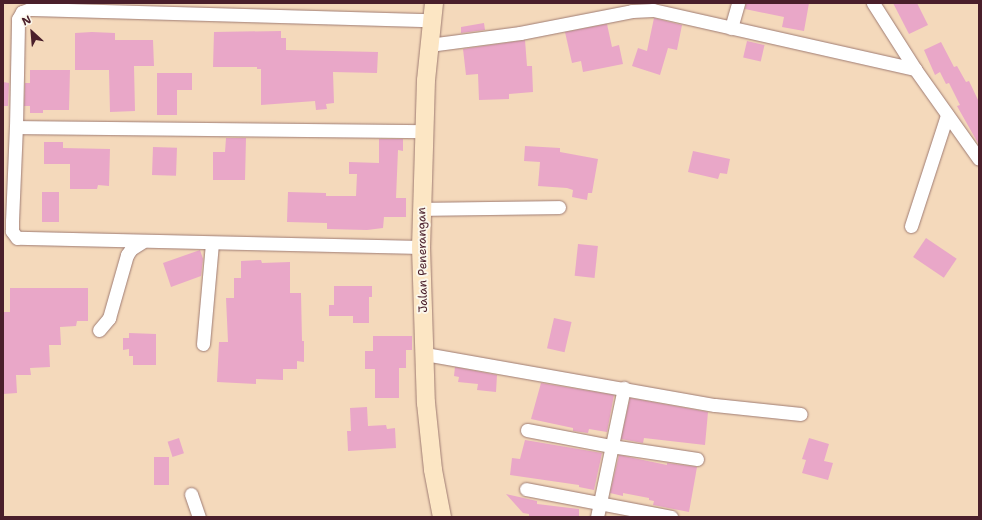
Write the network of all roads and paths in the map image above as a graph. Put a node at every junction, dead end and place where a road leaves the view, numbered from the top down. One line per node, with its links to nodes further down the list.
1 (738, 3): 4 (street)
2 (874, 3): 6 (street)
3 (433, 11): 5 (street, Jalan Penerangan); 8 (street)
4 (731, 28): 5 (street); 6 (street)
5 (429, 45): 9 (street, Jalan Penerangan)
6 (915, 69): 7 (street)
7 (948, 115): 10 (street); 13 (street)
8 (16, 127): 9 (street); 14 (street)
9 (423, 131): 12 (street, Jalan Penerangan)
10 (979, 159)
11 (559, 207): 12 (street)
12 (421, 209): 16 (street, Jalan Penerangan)
13 (911, 226)
14 (142, 242): 15 (street); 17 (street)
15 (212, 243): 16 (street); 18 (street)
16 (421, 247): 19 (street, Jalan Penerangan)
17 (99, 330)
18 (203, 344)
19 (425, 354): 20 (street); 29 (street, Jalan Penerangan)
20 (624, 388): 21 (street); 23 (street)
21 (801, 414)
22 (527, 430): 23 (street)
23 (611, 446): 24 (street); 27 (street)
24 (697, 459)
25 (526, 489): 27 (street)
26 (191, 494): 28 (street)
27 (600, 504): 30 (street); 31 (street)
28 (199, 517)
29 (442, 517)
30 (597, 517)
31 (671, 517)

